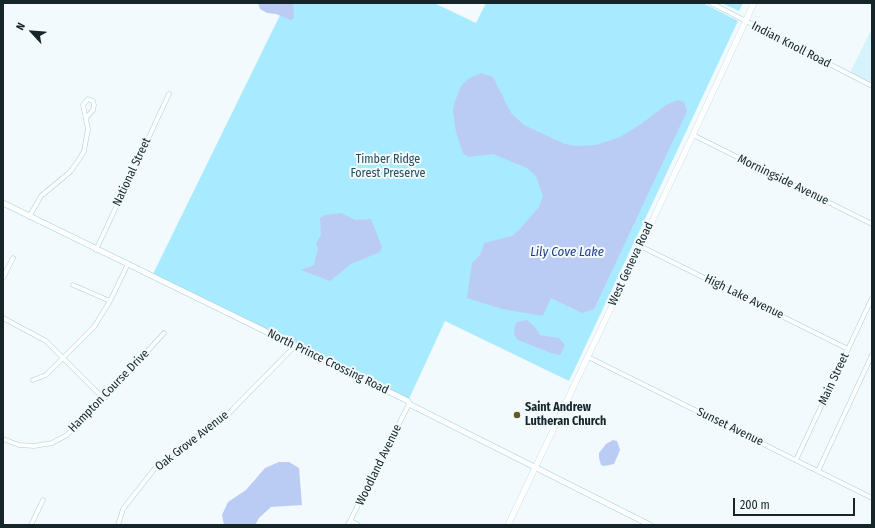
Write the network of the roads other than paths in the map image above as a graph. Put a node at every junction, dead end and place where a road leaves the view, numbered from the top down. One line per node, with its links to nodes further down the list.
1 (711, 3): 3 (street, Indian Knoll Road)
2 (754, 3): 3 (main road, West Geneva Road)
3 (746, 21): 4 (street, Indian Knoll Road); 7 (main road, West Geneva Road)
4 (872, 86)
5 (169, 94): 12 (street, National Street)
6 (86, 118): 9 (street)
7 (693, 135): 10 (street, Morningside Avenue); 11 (main road, West Geneva Road)
8 (3, 203): 9 (street, North Prince Crossing Road)
9 (29, 217): 12 (street, North Prince Crossing Road)
10 (872, 224)
11 (640, 246): 22 (street, High Lake Avenue); 24 (main road, West Geneva Road)
12 (96, 250): 14 (street, North Prince Crossing Road)
13 (13, 258): 15 (street)
14 (128, 264): 18 (street); 21 (street, North Prince Crossing Road)
15 (3, 278)
16 (73, 284): 18 (street)
17 (872, 298): 22 (street, Main Street)
18 (110, 301): 25 (street)
19 (3, 318): 25 (street)
20 (164, 334): 28 (street, Hampton Course Drive)
21 (294, 347): 29 (street, North Prince Crossing Road); 38 (street, Oak Grove Avenue)
22 (848, 349): 31 (street, Main Street)
23 (872, 355): 26 (street, Main Street)
24 (588, 357): 31 (street, Sunset Avenue); 32 (main road, West Geneva Road)
25 (63, 358): 27 (street); 28 (street)
26 (871, 360): 33 (street, Main Street)
27 (33, 380)
28 (104, 399): 30 (street, Hampton Course Drive)
29 (409, 404): 32 (street, North Prince Crossing Road); 36 (street, Woodland Avenue)
30 (3, 439)
31 (796, 460): 33 (street, Sunset Avenue)
32 (535, 467): 40 (main road, West Geneva Road); 41 (street, North Prince Crossing Road)
33 (818, 471): 34 (street, Sunset Avenue)
34 (872, 498)
35 (42, 500): 37 (street)
36 (350, 523): 39 (street)
37 (31, 525)
38 (118, 525)
39 (358, 525)
40 (508, 525)
41 (650, 525)

